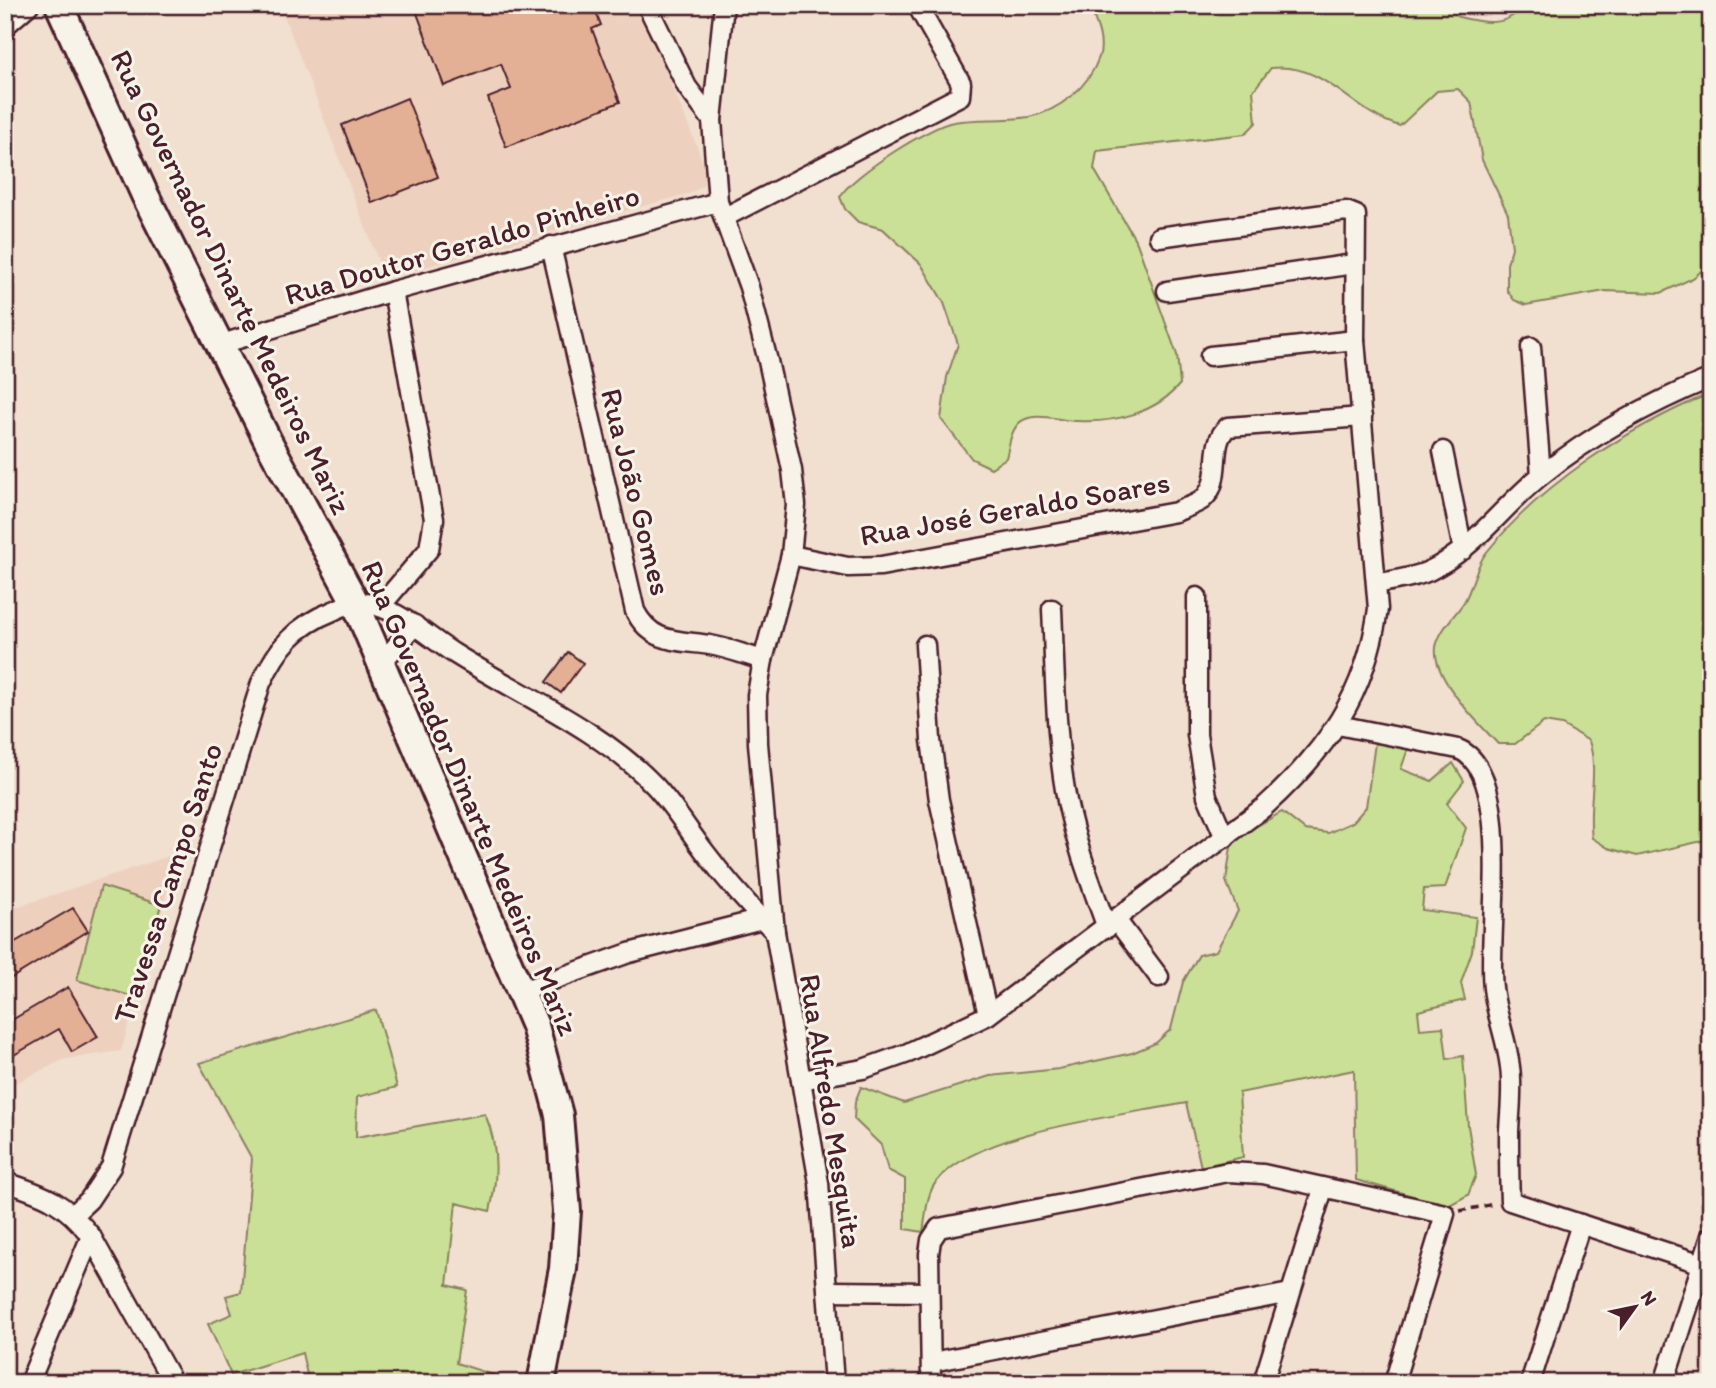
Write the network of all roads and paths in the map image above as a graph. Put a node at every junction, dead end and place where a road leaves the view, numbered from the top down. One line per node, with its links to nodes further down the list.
1 (29, 5): 6 (street)
2 (59, 5): 15 (main road, Rua Governador Dinarte Medeiros Mariz)
3 (647, 5): 7 (street)
4 (724, 5): 7 (street, Rua Alfredo Mesquita)
5 (917, 5): 8 (street, Rua Doutor Geraldo Pinheiro)
6 (5, 26)
7 (712, 120): 8 (street, Rua Alfredo Mesquita)
8 (721, 210): 10 (street, Rua Doutor Geraldo Pinheiro); 23 (street, Rua Alfredo Mesquita)
9 (1159, 237): 11 (street)
10 (551, 246): 12 (street, Rua Doutor Geraldo Pinheiro); 31 (street, Rua João Gomes)
11 (1354, 264): 13 (street); 14 (street)
12 (393, 291): 15 (street, Rua Doutor Geraldo Pinheiro); 26 (street)
13 (1167, 291)
14 (1355, 340): 17 (street); 19 (street)
15 (222, 344): 26 (main road, Rua Governador Dinarte Medeiros Mariz)
16 (1531, 347): 21 (street)
17 (1210, 356)
18 (1711, 378): 21 (street)
19 (1362, 417): 23 (street, Rua José Geraldo Soares); 24 (street)
20 (1443, 450): 22 (street)
21 (1541, 475): 22 (street)
22 (1463, 550): 24 (street)
23 (791, 555): 31 (street, Rua Alfredo Mesquita)
24 (1377, 584): 32 (street)
25 (1197, 597): 33 (street)
26 (368, 605): 28 (street); 30 (main road, Rua Governador Dinarte Medeiros Mariz); 43 (street, Travessa Campo Santo)
27 (1052, 608): 34 (street)
28 (415, 625): 30 (street); 35 (street)
29 (925, 645): 38 (street)
30 (383, 660): 37 (main road, Rua Governador Dinarte Medeiros Mariz)
31 (763, 660): 35 (street, Rua Alfredo Mesquita)
32 (1338, 725): 33 (street); 42 (street)
33 (1225, 838): 34 (street)
34 (1112, 924): 36 (street); 38 (street)
35 (768, 925): 37 (street); 39 (street, Rua Alfredo Mesquita)
36 (1159, 977)
37 (522, 991): 55 (main road, Rua Governador Dinarte Medeiros Mariz)
38 (988, 1015): 39 (street)
39 (801, 1080): 49 (street, Rua Alfredo Mesquita)
40 (5, 1182): 43 (street)
41 (1323, 1189): 44 (street); 50 (street); 51 (street)
42 (1510, 1201): 44 (path); 45 (street)
43 (74, 1214): 46 (street)
44 (1444, 1214): 59 (street)
45 (1581, 1224): 48 (street); 60 (street)
46 (91, 1236): 53 (street); 54 (street)
47 (1711, 1236): 48 (street)
48 (1702, 1264): 61 (street)
49 (828, 1291): 50 (street); 56 (street, Rua Alfredo Mesquita)
50 (929, 1292): 52 (street)
51 (1290, 1293): 52 (street); 58 (street)
52 (932, 1362): 57 (street)
53 (29, 1383)
54 (173, 1383)
55 (541, 1383)
56 (834, 1383)
57 (931, 1383)
58 (1263, 1383)
59 (1394, 1383)
60 (1530, 1383)
61 (1664, 1383)

